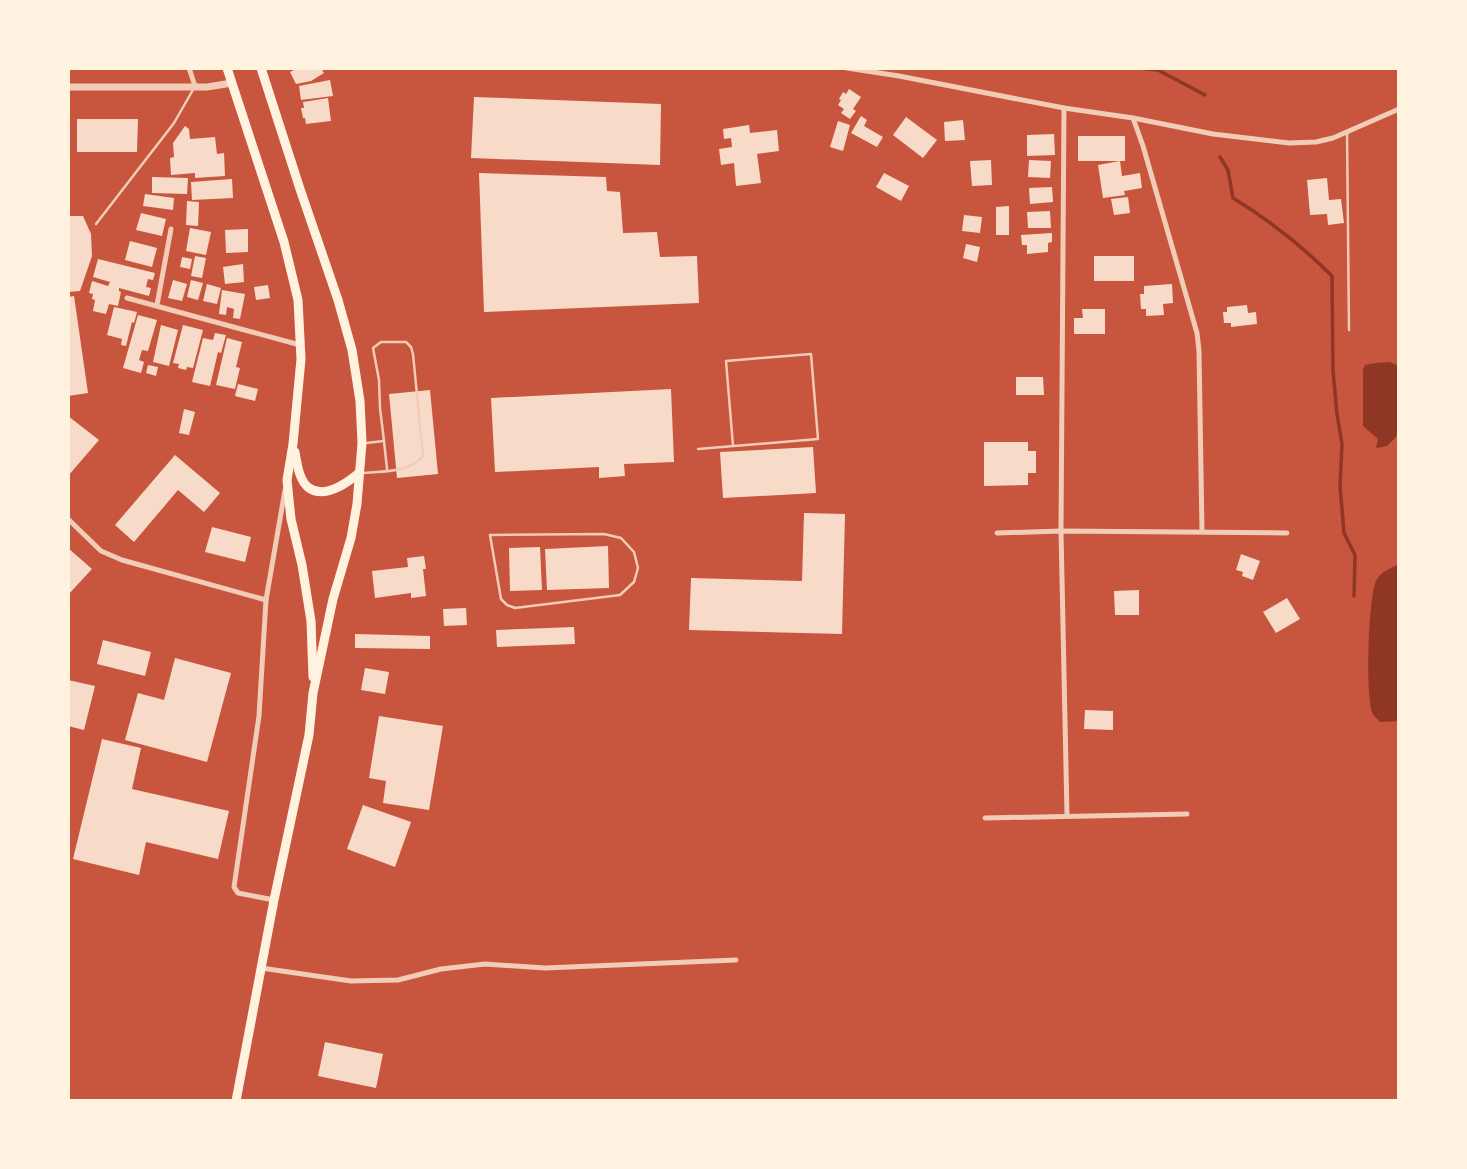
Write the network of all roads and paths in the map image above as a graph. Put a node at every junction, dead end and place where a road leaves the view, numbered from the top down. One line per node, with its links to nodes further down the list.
1 (189, 68): 6 (street)
2 (227, 68): 5 (main road)
3 (261, 68): 19 (main road)
4 (847, 68): 8 (street)
5 (232, 83): 6 (street); 17 (main road)
6 (195, 86): 7 (street); 12 (lane)
7 (68, 87)
8 (1064, 108): 10 (street); 27 (street)
9 (1399, 109): 11 (street)
10 (1133, 118): 11 (street); 28 (street)
11 (1347, 131): 16 (lane)
12 (96, 225)
13 (171, 229): 15 (street)
14 (127, 298): 15 (street)
15 (157, 305): 17 (street)
16 (1349, 330)
17 (300, 345): 20 (main road)
18 (384, 441): 19 (lane); 23 (lane); 23 (lane)
19 (362, 443): 24 (main road)
20 (293, 444): 24 (main road); 25 (main road)
21 (733, 446): 21 (lane); 22 (lane)
22 (698, 449)
23 (387, 471): 24 (lane)
24 (359, 473): 33 (main road)
25 (287, 480): 32 (street); 33 (main road)
26 (68, 519): 32 (street)
27 (1061, 531): 28 (street); 29 (street); 35 (street)
28 (1202, 531): 30 (street)
29 (997, 533)
30 (1287, 533)
31 (490, 535): 31 (lane)
32 (266, 600): 37 (street)
33 (313, 693): 37 (main road)
34 (1187, 814): 35 (street)
35 (1067, 815): 36 (street)
36 (985, 818)
37 (274, 901): 39 (main road)
38 (736, 960): 39 (street)
39 (261, 968): 40 (main road)
40 (236, 1101)

